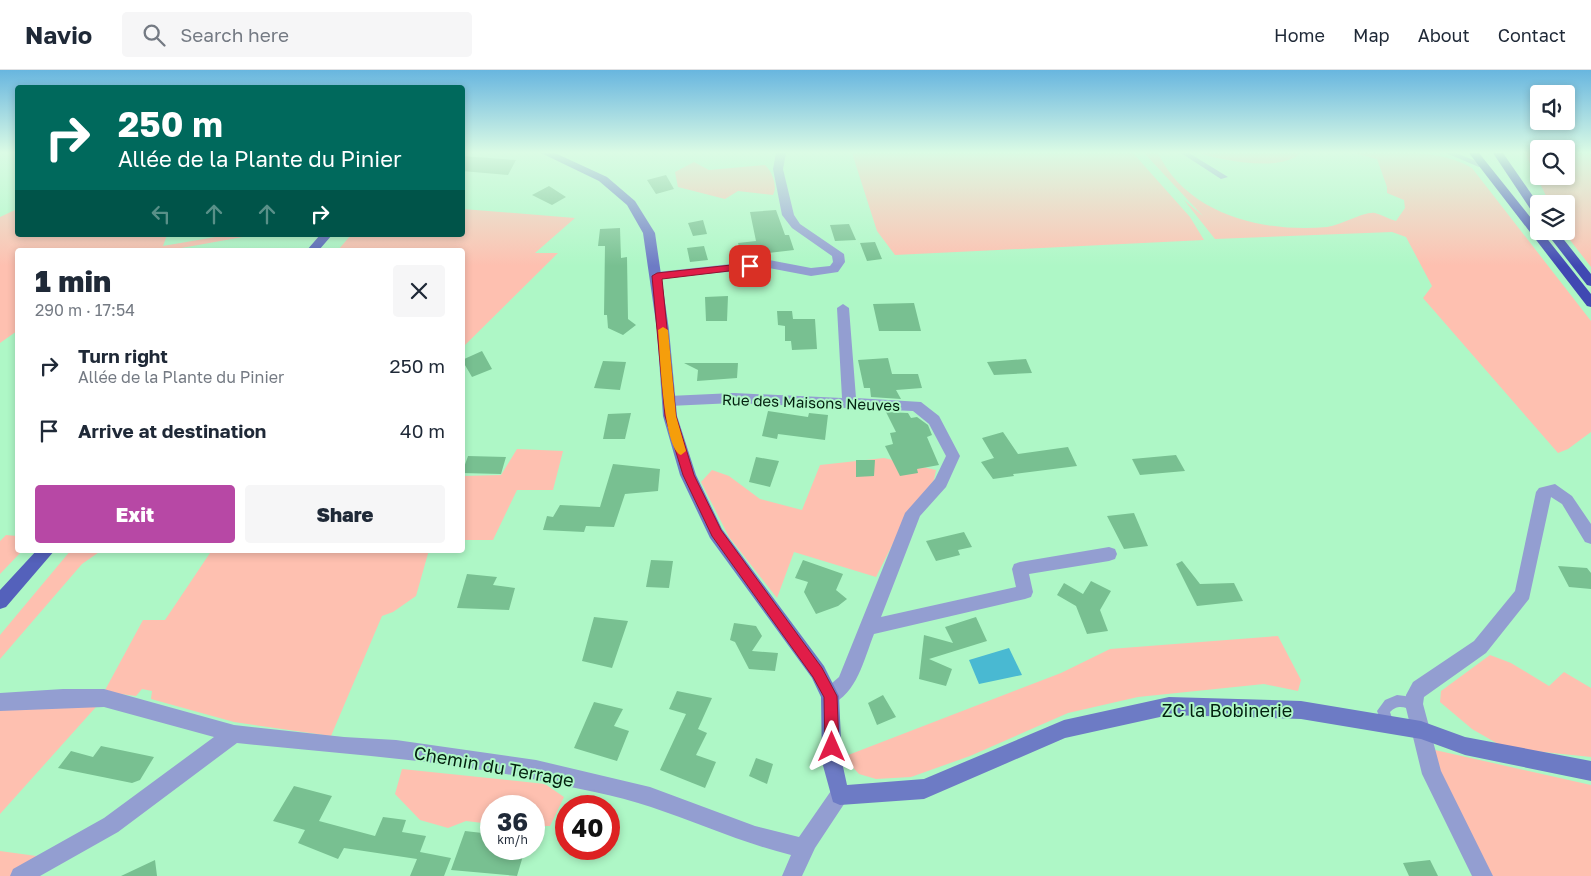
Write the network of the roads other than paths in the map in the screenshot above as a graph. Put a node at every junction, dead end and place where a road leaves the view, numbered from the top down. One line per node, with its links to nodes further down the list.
1 (617, 191): 7 (street)
2 (783, 191): 7 (street)
3 (1503, 191): 9 (highway)
4 (324, 237): 6 (main road)
5 (1558, 240): 8 (highway)
6 (315, 248)
7 (657, 276): 11 (street)
8 (1591, 282)
9 (1591, 302)
10 (843, 308): 12 (street)
11 (669, 401): 12 (street, Rue des Maisons Neuves); 18 (street)
12 (849, 402): 17 (street, Rue des Maisons Neuves)
13 (1591, 537): 20 (street)
14 (43, 553): 16 (main road)
15 (1109, 554): 17 (street)
16 (0, 602)
17 (868, 628): 18 (street, Rue des Maisons Neuves)
18 (830, 696): 25 (street)
19 (0, 702): 23 (street, Chemin du Terrage)
20 (1414, 704): 21 (lane); 22 (street)
21 (1388, 724): 22 (street, ZC la Bobinerie); 25 (street, ZC la Bobinerie)
22 (1421, 730): 24 (street, ZC la Bobinerie); 29 (street)
23 (234, 734): 26 (street, Chemin du Terrage); 27 (street)
24 (1591, 771)
25 (840, 795): 26 (street)
26 (805, 849): 28 (street)
27 (20, 876)
28 (792, 876)
29 (1483, 876)

